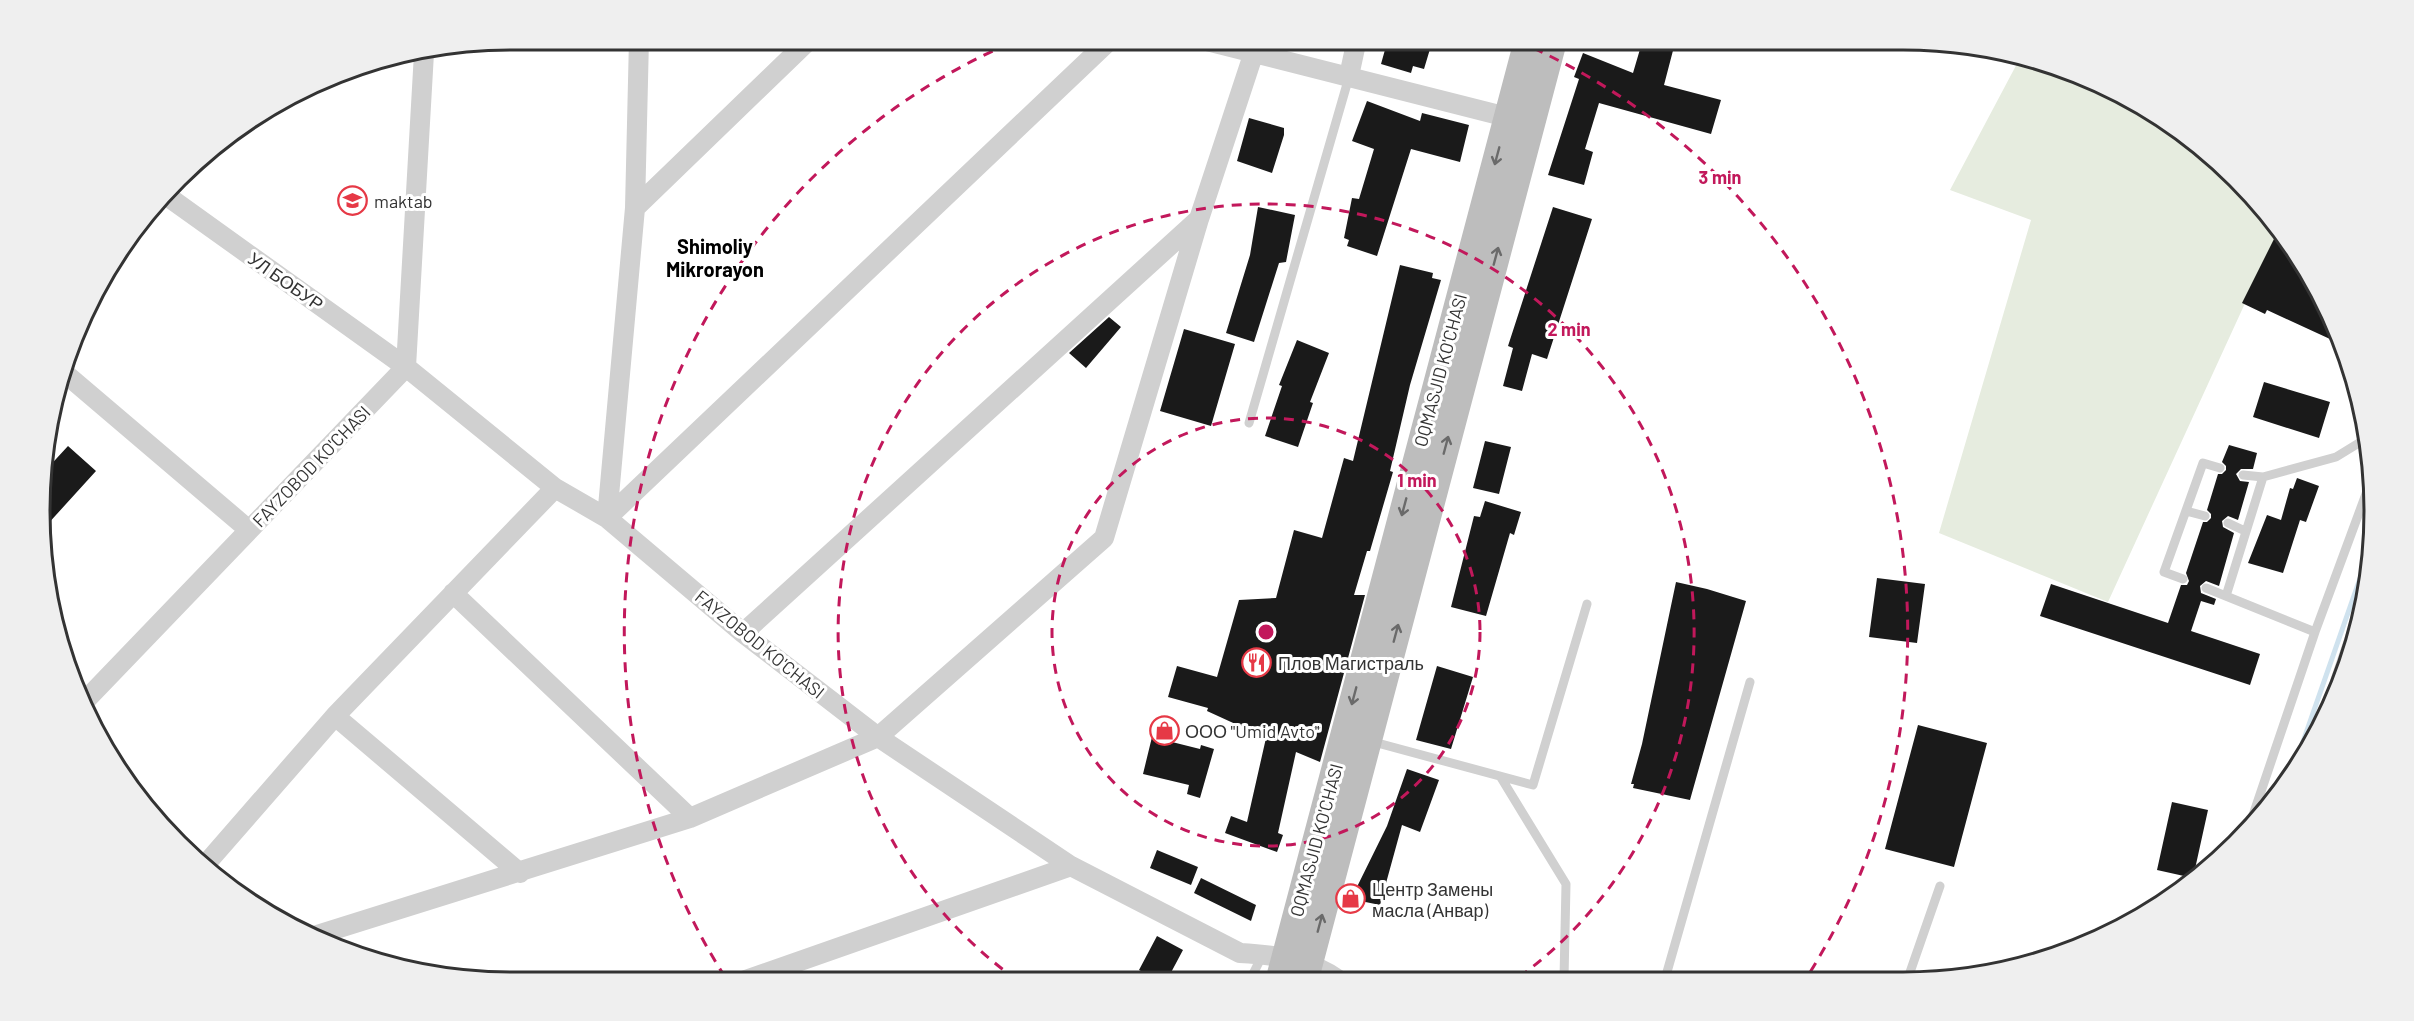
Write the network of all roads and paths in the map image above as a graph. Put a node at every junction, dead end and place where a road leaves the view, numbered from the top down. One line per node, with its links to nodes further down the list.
1 (639, 50): 13 (street)
2 (799, 50): 13 (street)
3 (1099, 50): 26 (street)
4 (1244, 50): 14 (street)
5 (1259, 50): 10 (street)
6 (1355, 50): 10 (street)
7 (1525, 50): 11 (main road, OQMASJID KO'CHASI)
8 (1551, 50): 41 (main road, OQMASJID KO'CHASI, one-way to 8)
9 (424, 58): 15 (street)
10 (1349, 76): 11 (street); 17 (lane)
11 (1507, 117): 50 (main road, OQMASJID KO'CHASI, one-way to 50)
12 (171, 199): 15 (street, УЛ БОБУР)
13 (635, 208): 26 (street)
14 (1199, 219): 36 (street); 40 (street)
15 (406, 367): 22 (street, FAYZOBOD KO'CHASI); 28 (street, FAYZOBOD KO'CHASI)
16 (69, 377): 28 (street)
17 (1249, 423)
18 (2360, 442): 21 (lane)
19 (2220, 468): 24 (lane)
20 (2243, 475): 21 (lane)
21 (2263, 477): 29 (lane)
22 (555, 488): 26 (street, FAYZOBOD KO'CHASI); 32 (street)
23 (2364, 499): 35 (lane)
24 (2186, 511): 25 (lane); 30 (lane)
25 (2205, 516)
26 (607, 518): 36 (street, FAYZOBOD KO'CHASI)
27 (2228, 523): 29 (lane)
28 (249, 530): 38 (street, FAYZOBOD KO'CHASI)
29 (2245, 531): 33 (lane)
30 (2183, 579)
31 (2206, 588): 33 (lane)
32 (453, 593): 39 (street); 44 (street)
33 (2226, 596): 35 (lane)
34 (1587, 604): 42 (lane)
35 (2315, 632): 43 (lane)
36 (744, 633): 40 (street, FAYZOBOD KO'CHASI)
37 (1750, 682): 55 (lane)
38 (89, 696)
39 (335, 716): 45 (street); 47 (street)
40 (878, 737): 44 (street); 46 (street, FAYZOBOD KO'CHASI)
41 (1367, 741): 42 (lane); 50 (main road, OQMASJID KO'CHASI, one-way to 41)
42 (1500, 776): 54 (lane)
43 (2256, 807)
44 (690, 818): 47 (street)
45 (210, 859)
46 (1071, 866): 50 (street, FAYZOBOD KO'CHASI); 51 (street)
47 (520, 873): 49 (street)
48 (1940, 886): 56 (lane)
49 (326, 933)
50 (1288, 967): 52 (lane); 53 (street)
51 (769, 972)
52 (1273, 972)
53 (1308, 972)
54 (1564, 972)
55 (1667, 972)
56 (1910, 972)

